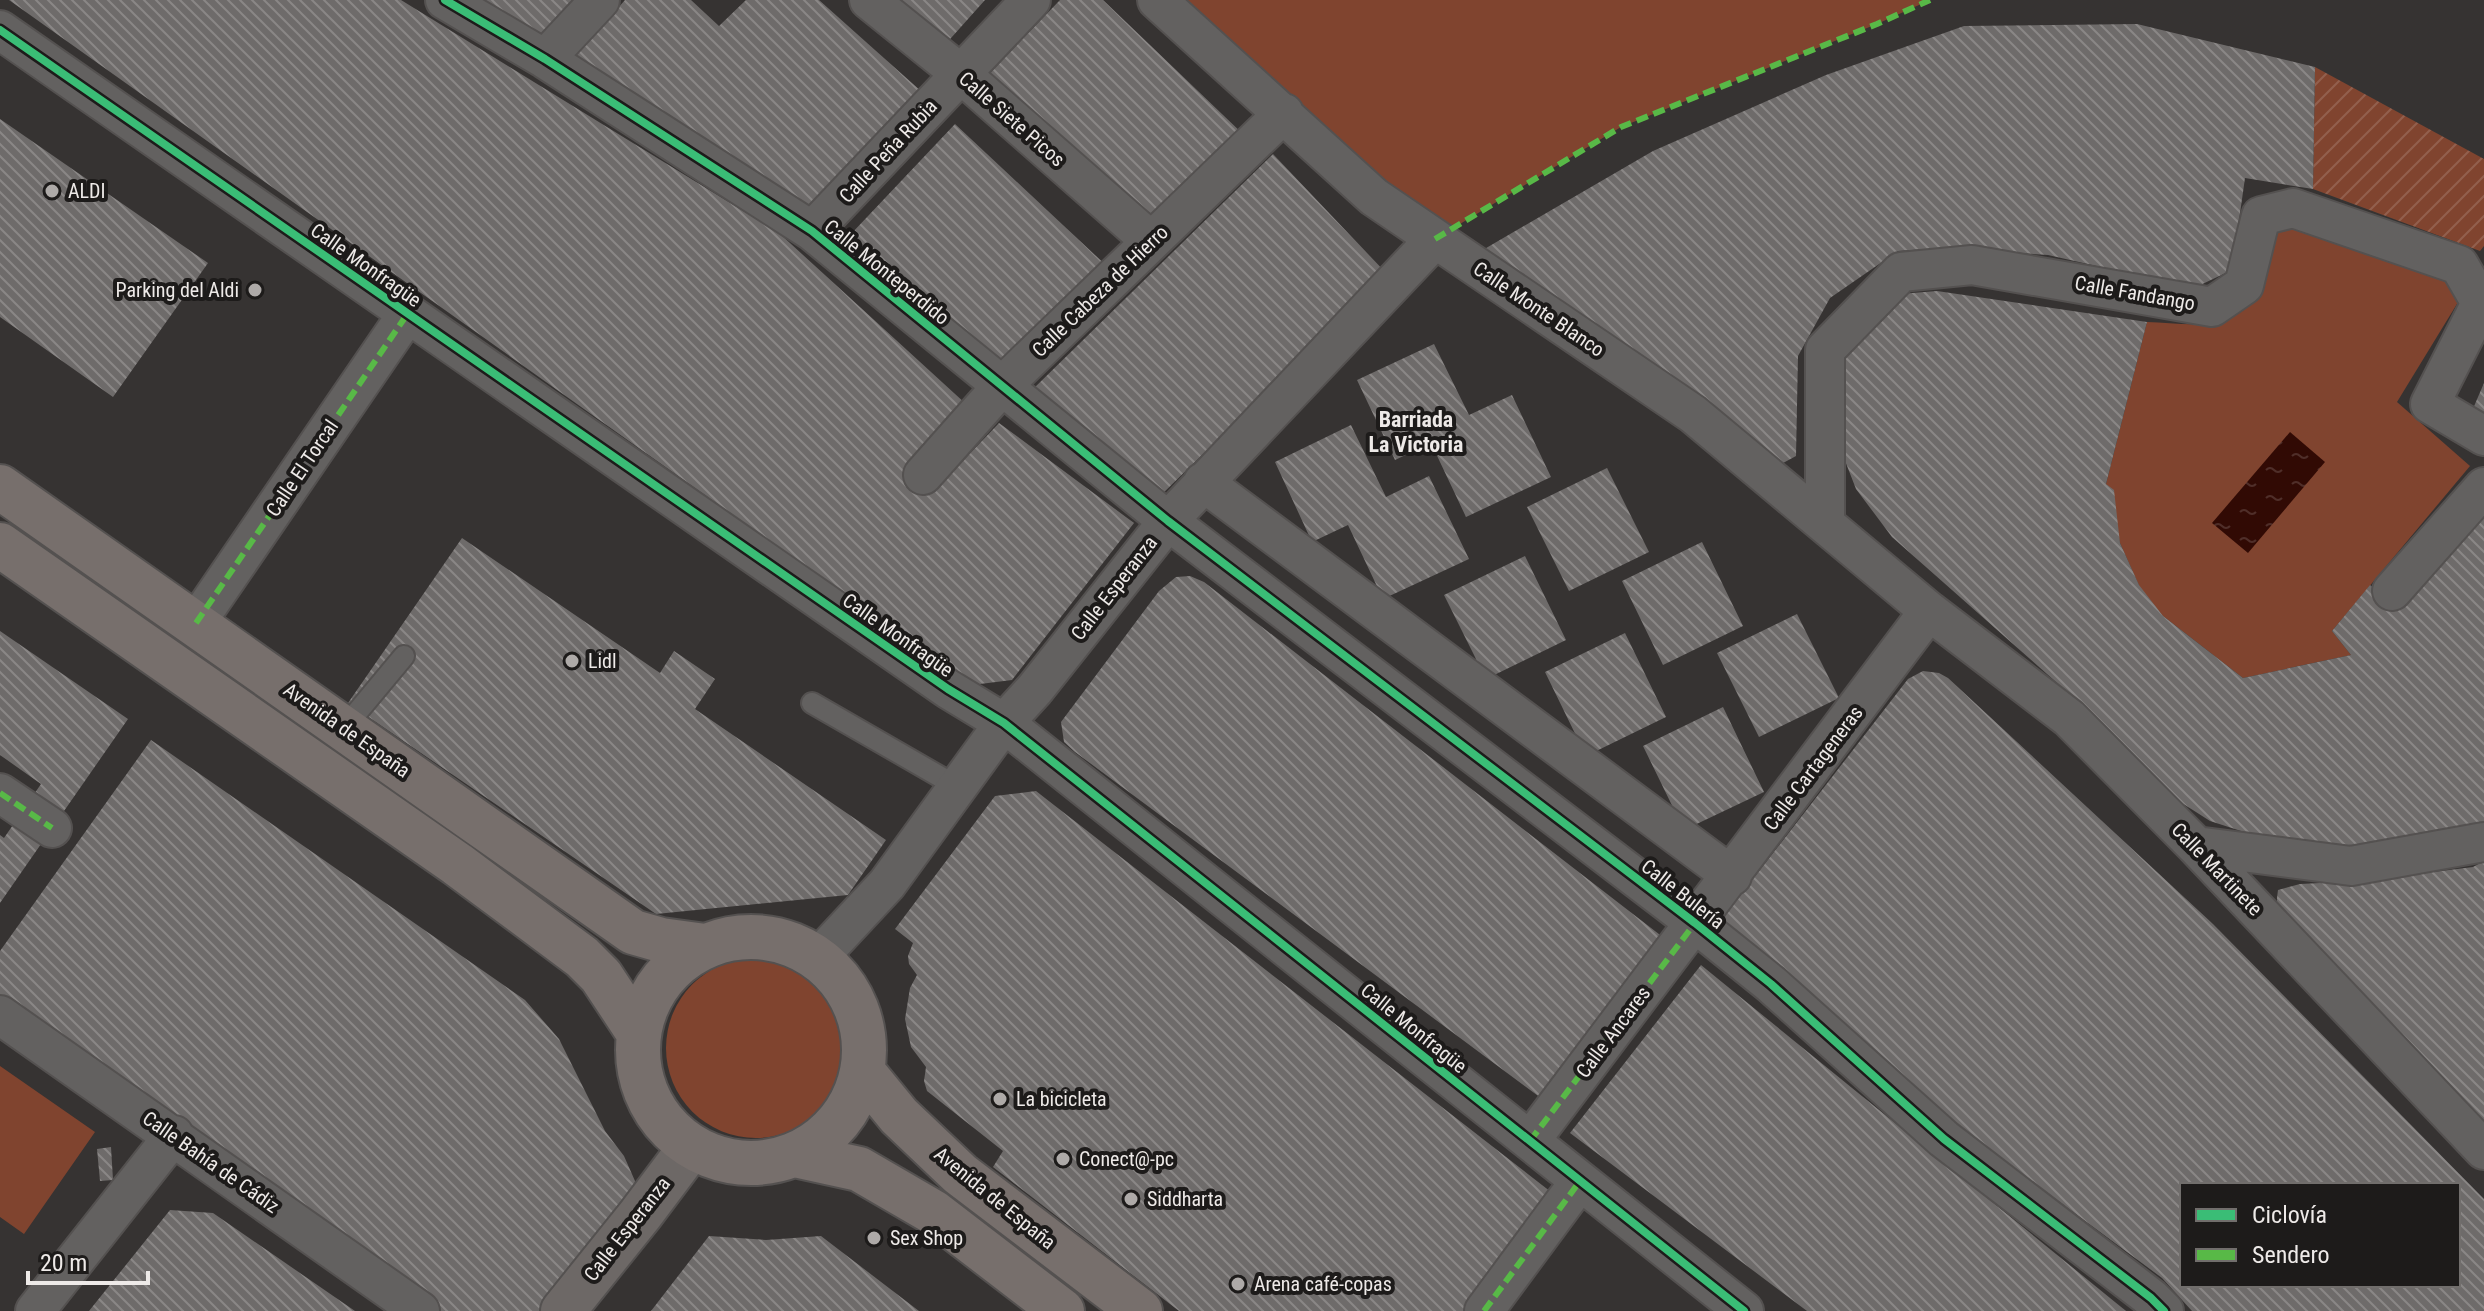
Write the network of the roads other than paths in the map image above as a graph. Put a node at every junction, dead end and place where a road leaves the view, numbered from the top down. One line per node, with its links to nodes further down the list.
1 (445, 0): 7 (street, Calle Monteperdido)
2 (600, 0): 7 (street)
3 (869, 0): 8 (street, Calle Siete Picos)
4 (1031, 0): 8 (street, Calle Peña Rubia)
5 (1157, 0): 9 (street, Calle Monte Blanco)
6 (0, 30): 14 (street, Calle Monfragüe)
7 (545, 59): 10 (street, Calle Monteperdido)
8 (961, 74): 10 (street, Calle Peña Rubia); 12 (street, Calle Siete Picos)
9 (1284, 113): 11 (street, Calle Monte Blanco); 12 (street, Calle Cabeza de Hierro)
10 (812, 231): 15 (street, Calle Monteperdido)
11 (1435, 239): 18 (street, Calle Esperanza); 22 (street, Calle Monte Blanco)
12 (1151, 241): 15 (street, Calle Cabeza de Hierro)
13 (2483, 300): 16 (street, Calle Fandango); 22 (street, Calle Fandango)
14 (408, 313): 26 (street, Calle El Torcal); 29 (street, Calle Monfragüe)
15 (1002, 386): 17 (street, Calle Cabeza de Hierro); 21 (street, Calle Monteperdido)
16 (2484, 436)
17 (923, 475)
18 (1203, 482): 21 (street, Calle Esperanza); 36 (street)
19 (0, 487): 26 (main road, Avenida de España)
20 (2484, 487): 24 (street)
21 (1168, 521): 29 (street, Calle Esperanza); 37 (street, Calle Bulería)
22 (1825, 524): 25 (street, Calle Monte Blanco)
23 (0, 545): 41 (main road)
24 (2392, 591)
25 (1929, 611): 35 (street, Calle Martinete); 36 (street, Calle Cartageneras)
26 (196, 623): 30 (main road, Avenida de España)
27 (404, 656): 30 (lane)
28 (812, 703): 31 (lane)
29 (1004, 723): 31 (street, Calle Esperanza); 44 (street, Calle Monfragüe)
30 (344, 728): 38 (main road, Avenida de España)
31 (958, 787): 39 (street, Calle Esperanza)
32 (0, 793): 33 (street)
33 (52, 828)
34 (2484, 842): 35 (street)
35 (2196, 846): 46 (street, Calle Martinete)
36 (1732, 876): 37 (street, Calle Cartageneras)
37 (1695, 923): 44 (street, Calle Ancares); 56 (street, Calle Bulería)
38 (705, 946): 39 (main road); 41 (main road)
39 (818, 958): 42 (main road)
40 (0, 1015): 43 (street, Calle Bahía de Cádiz)
41 (638, 1032): 45 (main road)
42 (863, 1072): 47 (main road); 53 (main road, Avenida de España)
43 (174, 1135): 49 (street); 50 (street, Calle Bahía de Cádiz)
44 (1530, 1141): 48 (street, Calle Monfragüe)
45 (691, 1147): 47 (main road); 51 (street, Calle Esperanza)
46 (2484, 1150)
47 (795, 1155): 52 (main road)
48 (1580, 1181): 54 (street); 55 (street, Calle Monfragüe)
49 (35, 1311)
50 (420, 1311)
51 (563, 1311)
52 (1062, 1311)
53 (1140, 1311)
54 (1484, 1311)
55 (1744, 1311)
56 (2164, 1311)

